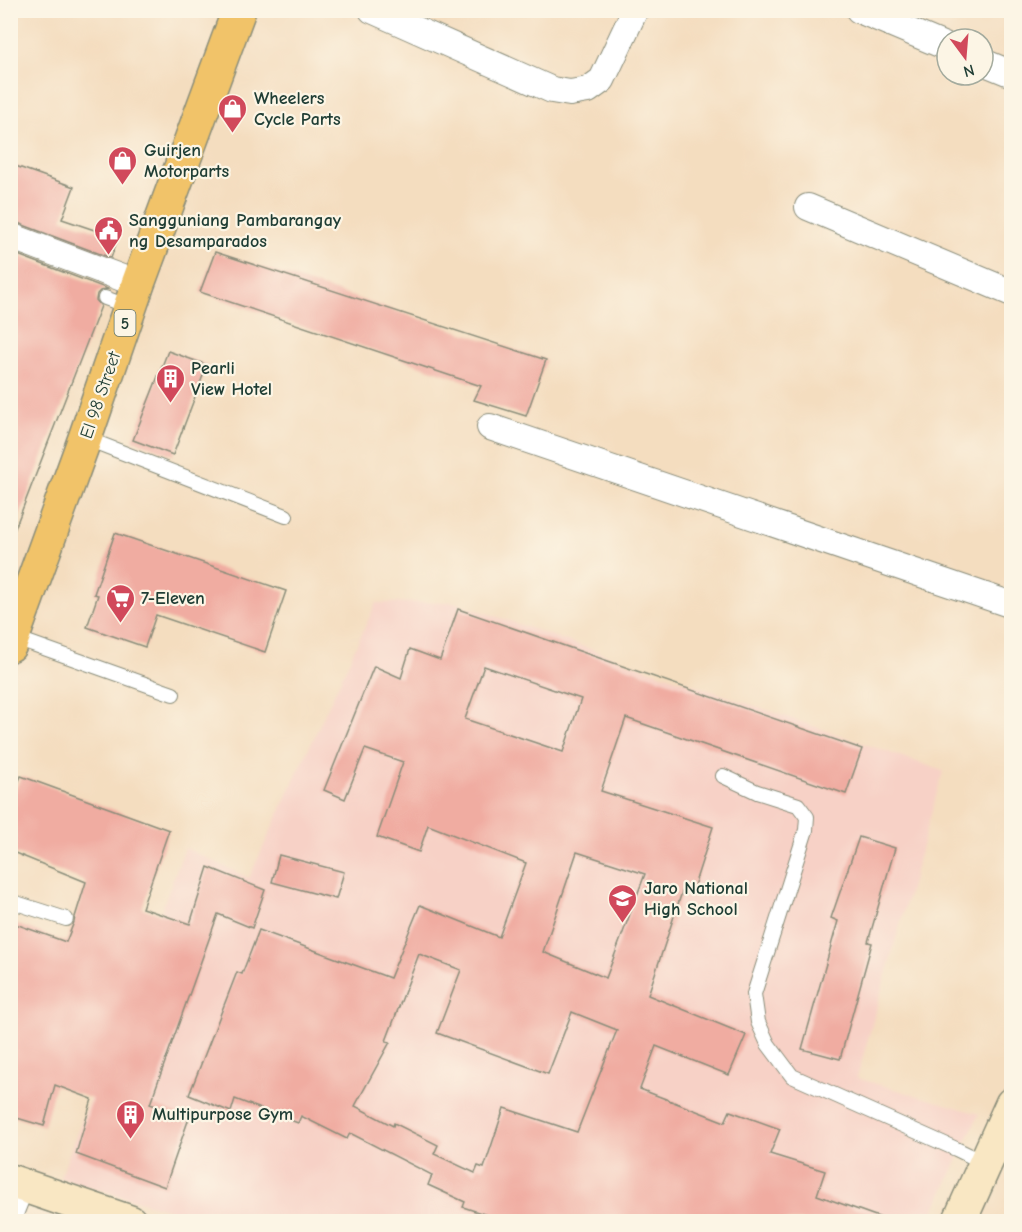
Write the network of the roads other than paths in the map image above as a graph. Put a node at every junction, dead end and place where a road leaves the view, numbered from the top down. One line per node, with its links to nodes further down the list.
1 (239, 10): 11 (main road, El 98 Street / 5)
2 (372, 10): 3 (street)
3 (635, 10)
4 (859, 10): 5 (street)
5 (935, 42)
6 (995, 67): 7 (street)
7 (1011, 74)
8 (808, 207): 10 (street)
9 (10, 236): 11 (street)
10 (1011, 293)
11 (124, 296): 13 (main road, El 98 Street / 5)
12 (490, 427): 16 (street)
13 (86, 438): 14 (lane); 15 (main road, El 98 Street / 5)
14 (286, 516)
15 (19, 595): 17 (main road, El 98 Street / 5)
16 (1011, 605)
17 (11, 639): 18 (lane)
18 (173, 694)
19 (723, 776): 23 (lane)
20 (10, 901): 21 (lane)
21 (66, 919)
22 (1011, 1104): 23 (street)
23 (985, 1163): 27 (street)
24 (19, 1184): 25 (lane); 26 (street)
25 (13, 1221)
26 (130, 1221)
27 (959, 1221)

